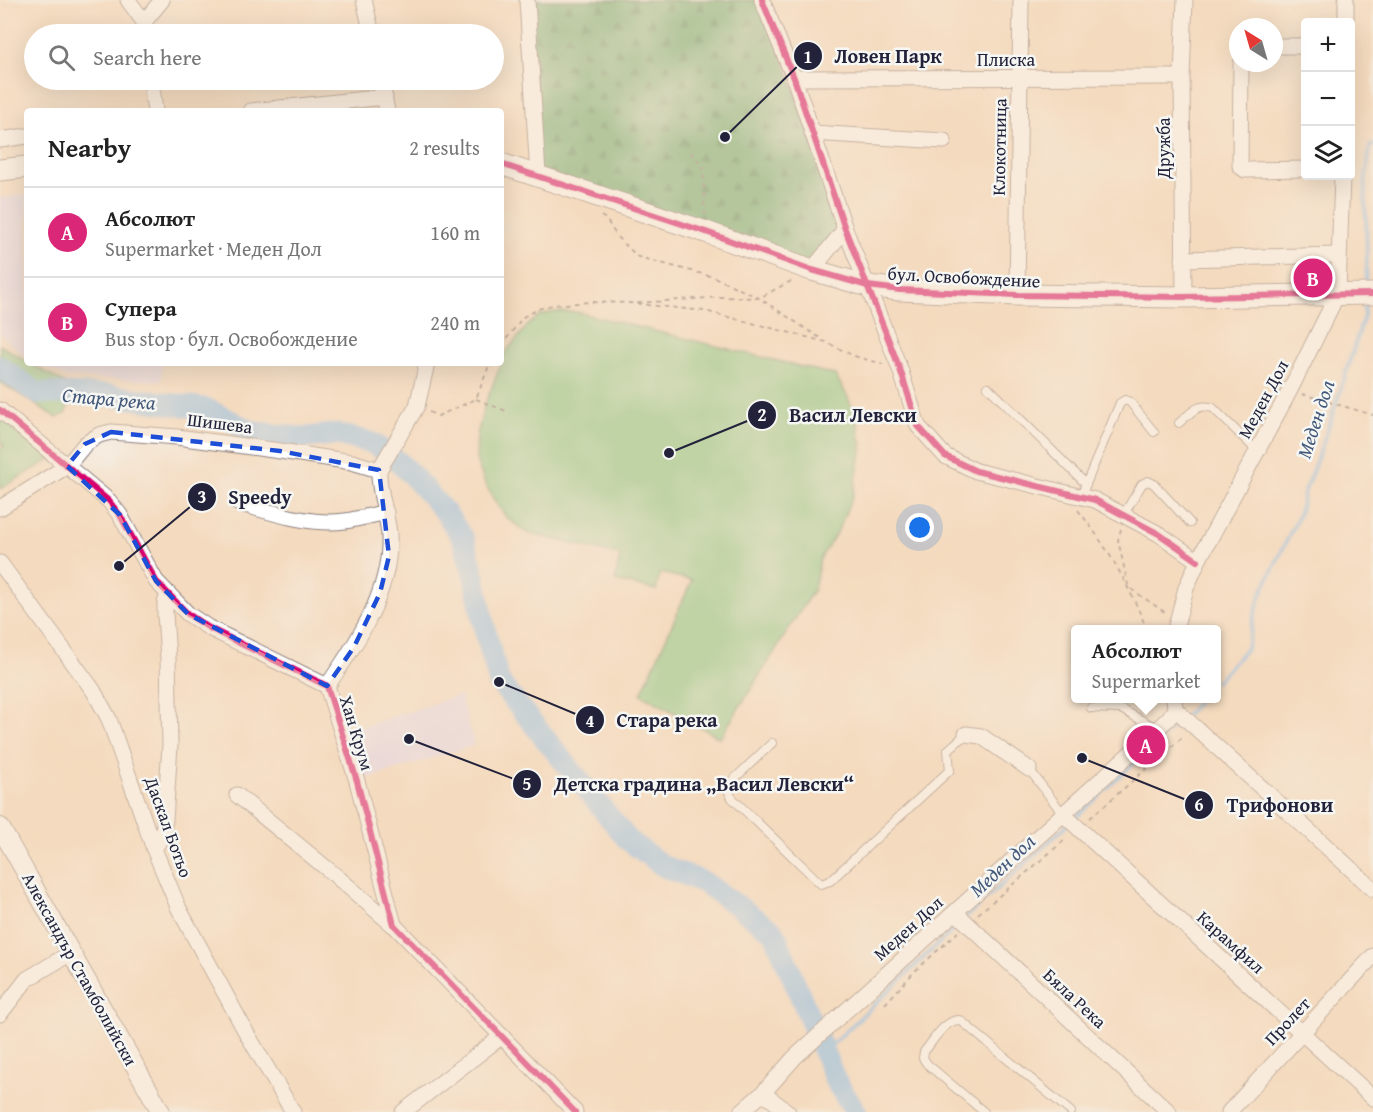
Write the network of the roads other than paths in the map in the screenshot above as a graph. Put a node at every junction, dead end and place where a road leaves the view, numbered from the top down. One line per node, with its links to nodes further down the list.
1 (128, 0): 10 (street)
2 (162, 0): 11 (street)
3 (364, 0): 12 (street)
4 (527, 0): 31 (street)
5 (762, 0): 17 (street)
6 (1021, 0): 18 (street, Клокотница)
7 (1185, 0): 16 (street, Дружба)
8 (1346, 0): 9 (street)
9 (1346, 18)
10 (143, 24)
11 (147, 24)
12 (370, 24)
13 (1283, 46): 14 (street)
14 (1301, 46)
15 (1241, 72): 29 (street)
16 (1182, 77): 18 (street, Плиска); 35 (street, Дружба)
17 (794, 78): 18 (street, Плиска); 23 (street)
18 (1019, 79): 40 (street, Клокотница)
19 (152, 90): 21 (street)
20 (386, 104): 22 (street)
21 (155, 108)
22 (309, 108)
23 (812, 133): 26 (street); 33 (street)
24 (24, 136): 25 (street)
25 (0, 140)
26 (944, 141)
27 (504, 165): 31 (main road, бул. Освобождение)
28 (24, 167): 30 (main road)
29 (1301, 169)
30 (0, 170)
31 (538, 175): 36 (main road, бул. Освобождение)
32 (1342, 180): 34 (street, Меден Дол)
33 (845, 229): 36 (street); 37 (street)
34 (1339, 255): 35 (street); 38 (street, Меден Дол)
35 (1183, 259): 41 (street, Дружба)
36 (812, 270): 37 (main road, бул. Освобождение)
37 (868, 286): 40 (main road, бул. Освобождение); 50 (street)
38 (1343, 293): 39 (main road, бул. Освобождение); 41 (main road, бул. Освобождение); 47 (street, Меден Дол)
39 (1373, 294)
40 (1017, 295): 41 (main road, бул. Освобождение)
41 (1184, 297)
42 (426, 366): 49 (street)
43 (988, 387): 50 (lane)
44 (0, 411): 48 (street, Хан Крум)
45 (1179, 423): 47 (lane)
46 (1154, 432): 50 (lane)
47 (1257, 451): 56 (street, Меден Дол)
48 (67, 465): 49 (street, Шишева); 52 (street, Шишева); 58 (street, Хан Крум)
49 (381, 467): 53 (street)
50 (1083, 490): 54 (street)
51 (238, 502): 53 (street)
52 (0, 508)
53 (386, 512): 60 (street)
54 (1124, 514): 55 (lane); 56 (street)
55 (1190, 524)
56 (1198, 561): 59 (street, Меден Дол)
57 (0, 563): 70 (street, Даскал Ботьо)
58 (168, 594): 60 (street, Хан Крум); 70 (street)
59 (1176, 625)
60 (327, 686): 73 (street, Хан Крум)
61 (1091, 708): 63 (lane)
62 (1182, 714): 63 (street, Меден Дол); 71 (street)
63 (1158, 729): 68 (street, Меден Дол)
64 (966, 734): 65 (lane); 66 (street)
65 (772, 743)
66 (1029, 769): 68 (lane)
67 (237, 795): 73 (street)
68 (1071, 821): 72 (street, Меден Дол); 77 (street, Карамфил)
69 (0, 827): 74 (street, Александър Стамболийски)
70 (154, 849): 82 (street, Даскал Ботьо)
71 (1373, 889)
72 (962, 919): 79 (street, Меден Дол); 89 (street, Бяла Река)
73 (394, 925): 78 (street, Хан Крум)
74 (71, 953): 76 (street); 81 (street, Александър Стамболийски)
75 (1373, 956): 77 (street, Пролет)
76 (0, 1014)
77 (1302, 1033): 80 (street, Карамфил); 90 (street, Пролет)
78 (502, 1036): 83 (street); 84 (street, Хан Крум)
79 (763, 1093): 85 (street, Меден Дол); 86 (street)
80 (1373, 1098)
81 (160, 1112)
82 (293, 1112)
83 (403, 1112)
84 (575, 1112)
85 (741, 1112)
86 (788, 1112)
87 (984, 1112): 88 (lane)
88 (1071, 1112)
89 (1169, 1112)
90 (1229, 1112)

